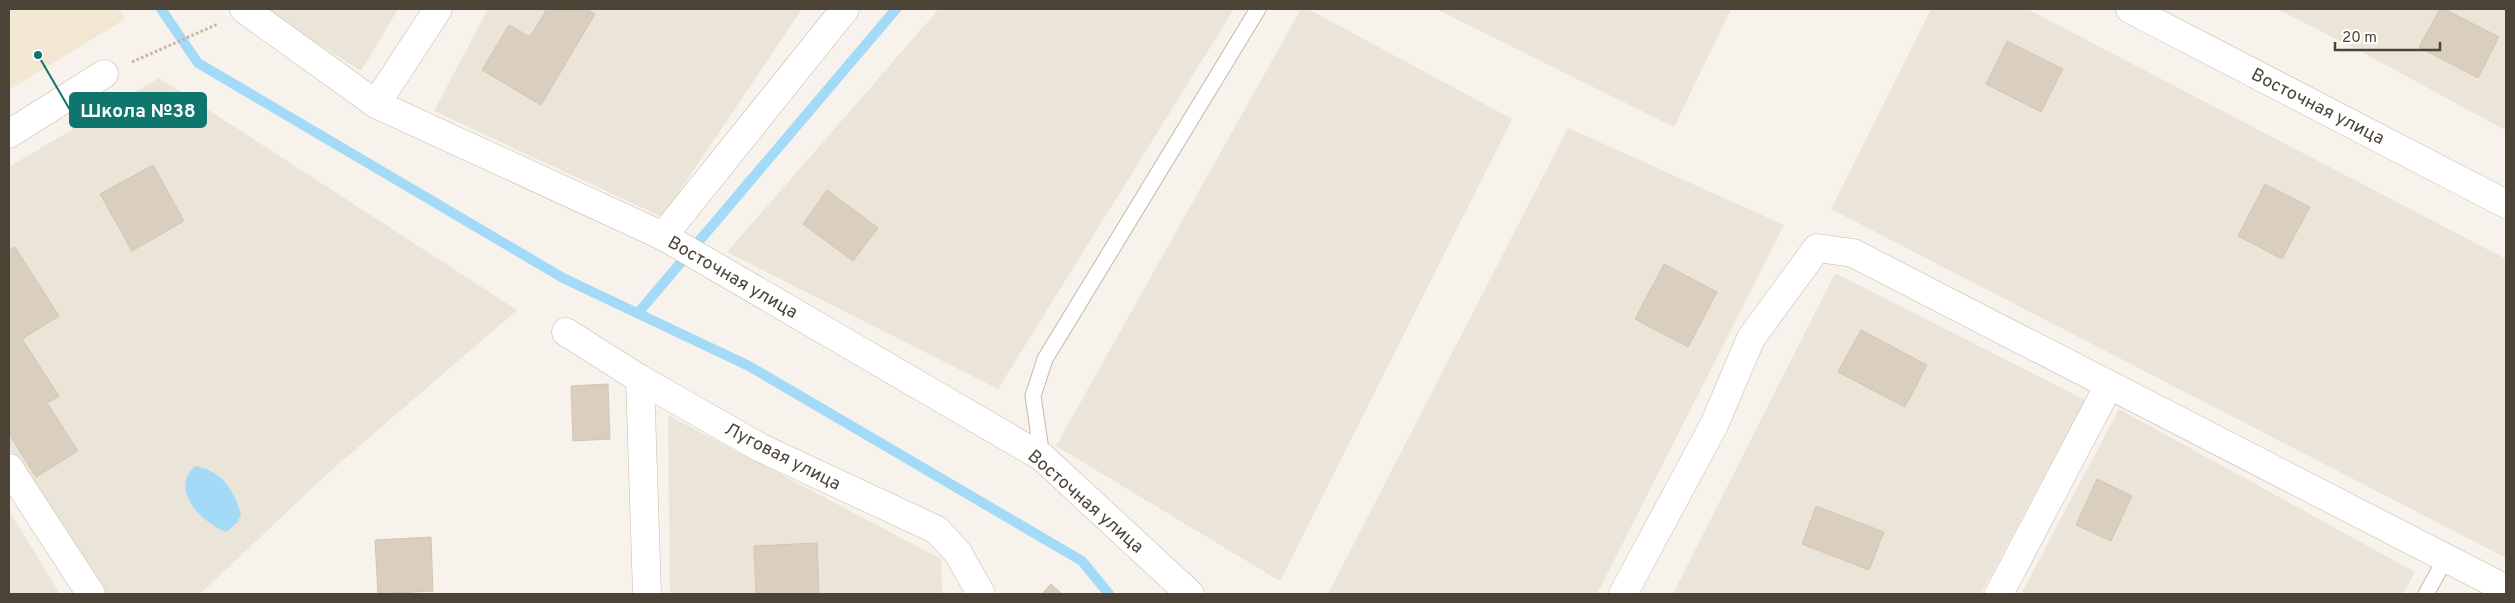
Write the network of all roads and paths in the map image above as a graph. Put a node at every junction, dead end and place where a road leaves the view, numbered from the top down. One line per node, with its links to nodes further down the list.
1 (244, 9): 9 (street, Восточная улица)
2 (438, 9): 9 (street)
3 (844, 9): 12 (street)
4 (1258, 9): 16 (lane)
5 (2130, 9): 11 (street, Восточная улица)
6 (204, 30): 7 (path)
7 (160, 50)
8 (104, 74): 10 (street)
9 (376, 104): 12 (street, Восточная улица)
10 (9, 134)
11 (2506, 204)
12 (669, 240): 16 (street, Восточная улица)
13 (566, 332): 14 (street, Луговая улица)
14 (640, 379): 21 (street); 22 (street, Луговая улица)
15 (2109, 385): 18 (street); 24 (street); 25 (street)
16 (1042, 457): 23 (street, Восточная улица)
17 (9, 468): 20 (street)
18 (2446, 558): 19 (street); 26 (lane)
19 (2506, 589)
20 (91, 594)
21 (647, 594)
22 (982, 594)
23 (1190, 594)
24 (1623, 594)
25 (1999, 594)
26 (2426, 594)

